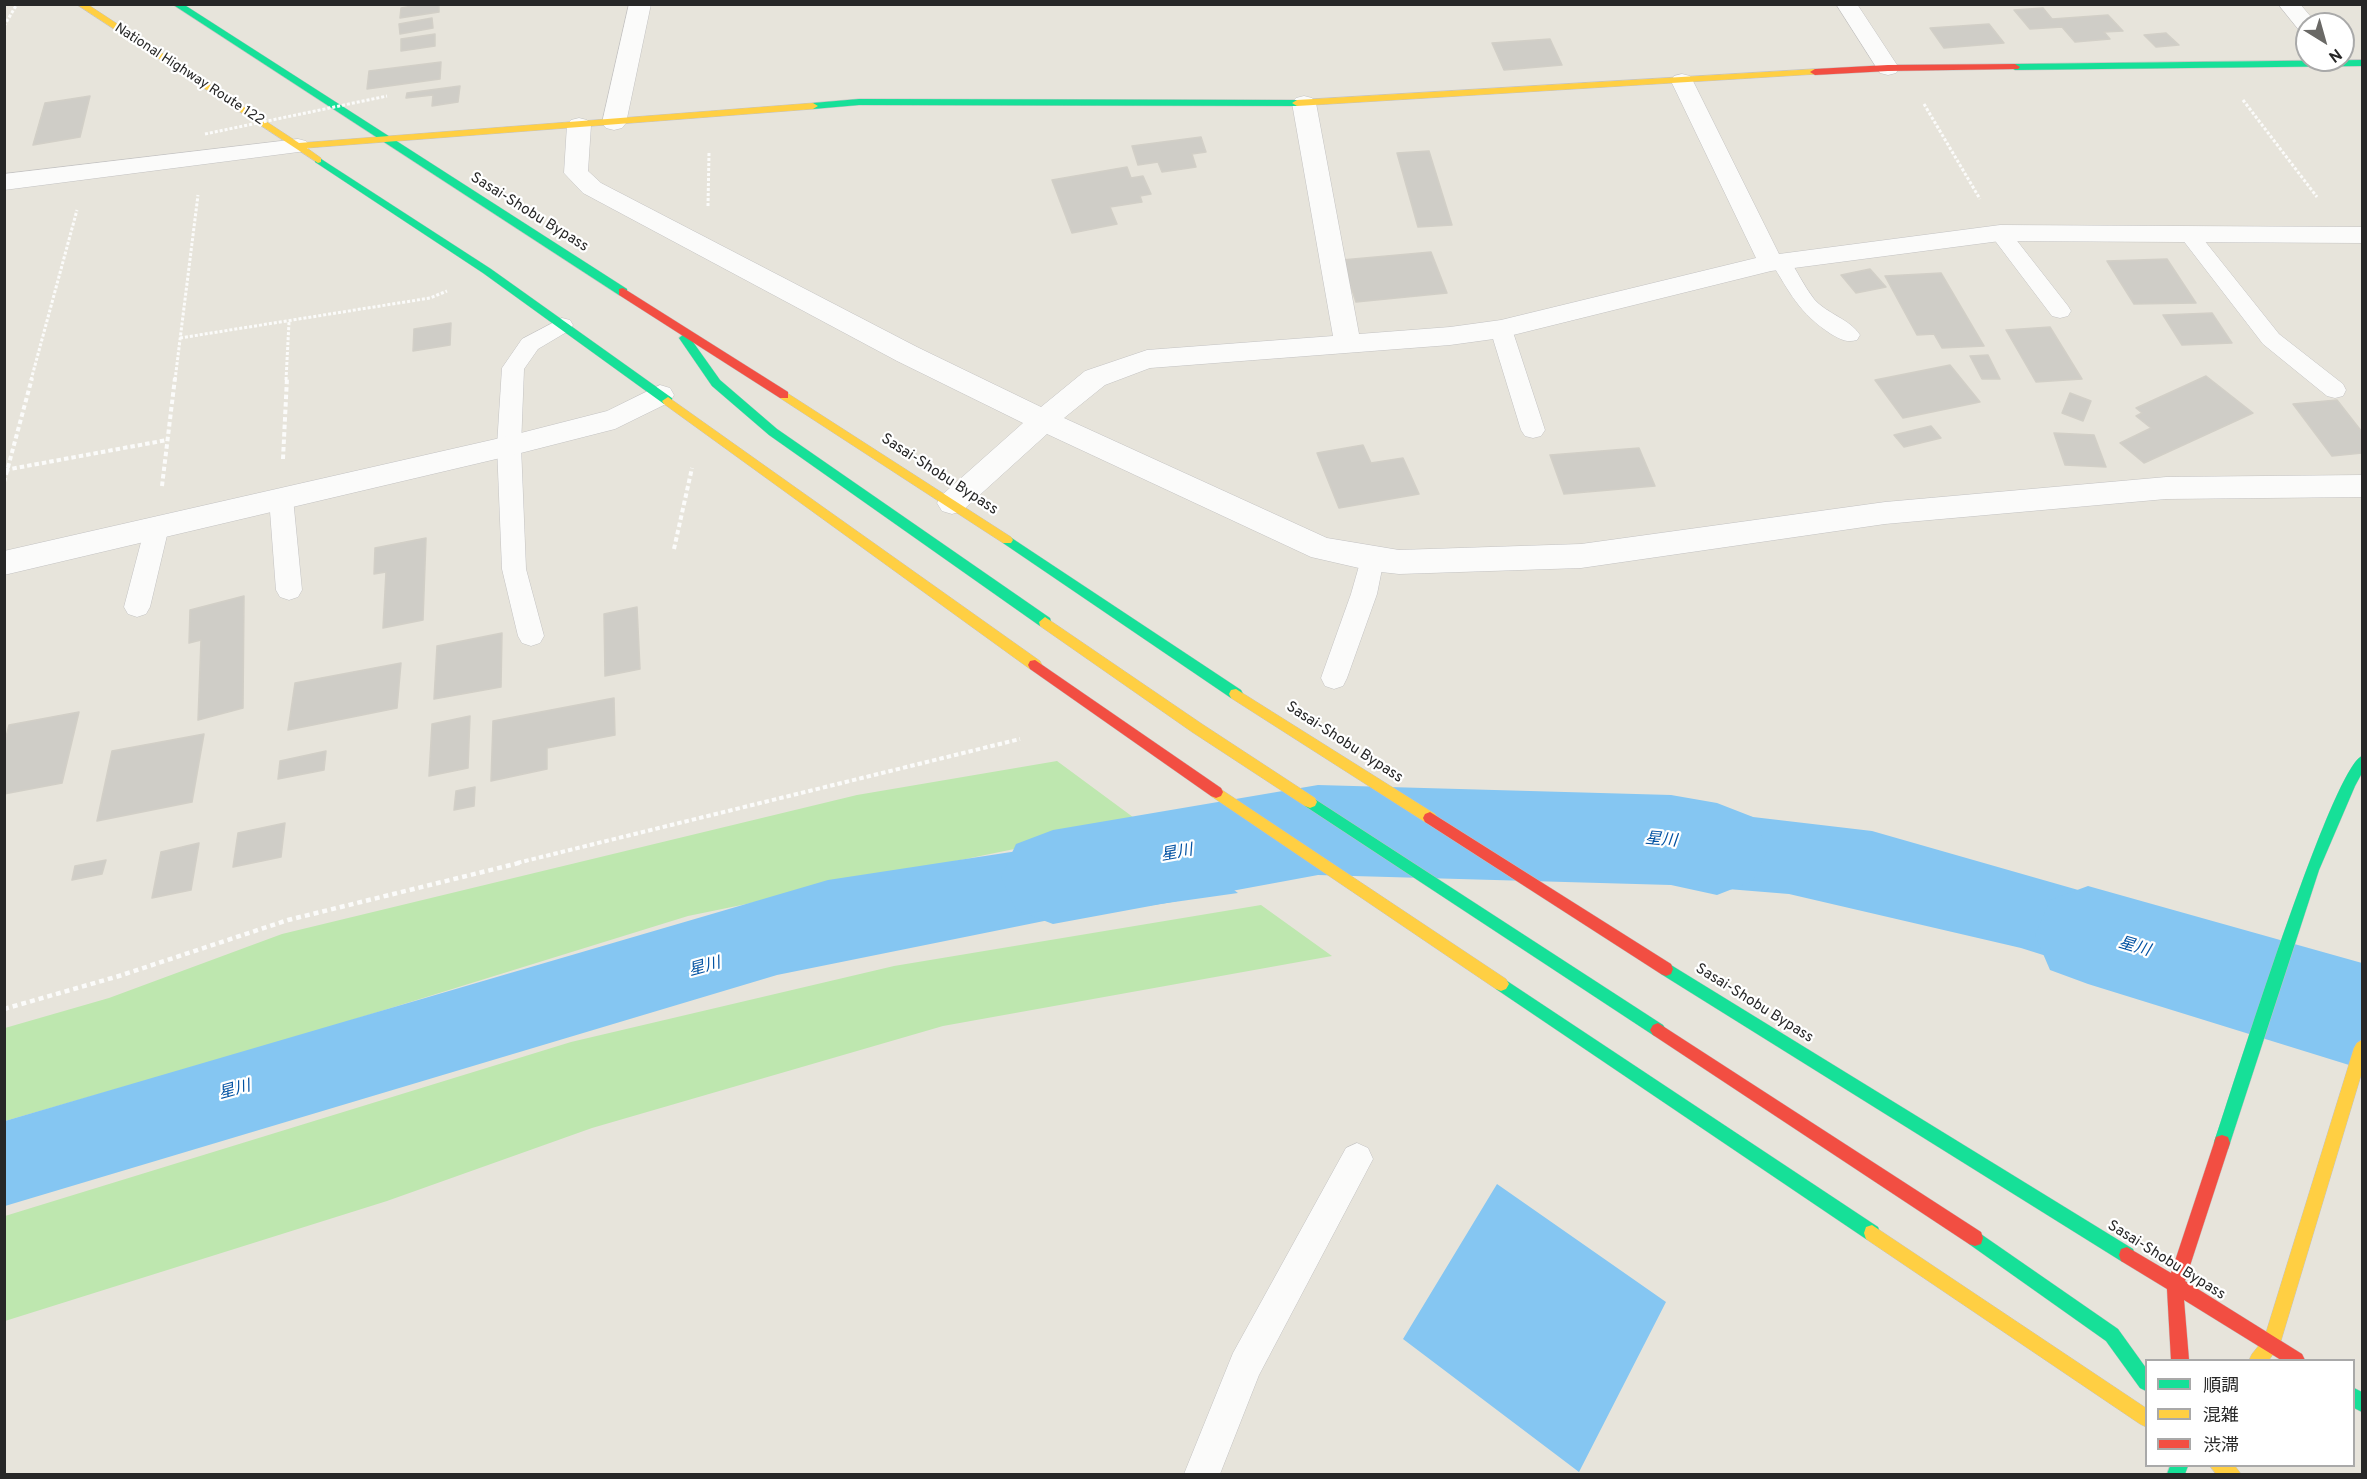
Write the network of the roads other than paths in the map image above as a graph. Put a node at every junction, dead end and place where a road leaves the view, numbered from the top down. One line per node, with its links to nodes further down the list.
1 (80, 4): 12 (main road, National Highway Route 122)
2 (176, 4): 11 (main road)
3 (640, 4): 9 (street)
4 (1846, 4): 6 (street)
5 (2295, 63): 6 (main road)
6 (1896, 68): 7 (main road)
7 (1682, 81): 8 (main road); 17 (street)
8 (1304, 103): 9 (main road); 23 (street)
9 (614, 123): 10 (main road)
10 (579, 125): 11 (main road); 26 (street)
11 (383, 139): 12 (main road); 19 (main road, Sasai-Shobu Bypass)
12 (298, 146): 13 (street); 20 (main road)
13 (4, 182)
14 (2000, 233): 15 (street); 17 (street); 18 (lane)
15 (2189, 235): 16 (street); 24 (lane)
16 (2354, 235)
17 (1776, 262): 21 (street); 22 (lane)
18 (2060, 311)
19 (674, 324): 31 (main road, Sasai-Shobu Bypass); 47 (main road)
20 (562, 325): 25 (main road); 28 (lane)
21 (1501, 329): 23 (street); 27 (lane)
22 (1848, 335)
23 (1348, 344): 26 (street)
24 (2335, 390)
25 (660, 395): 28 (street); 48 (main road)
26 (1045, 419): 31 (street); 33 (street)
27 (1533, 430)
28 (509, 446): 30 (street); 37 (lane)
29 (2362, 486): 33 (street)
30 (281, 498): 32 (street); 35 (lane)
31 (952, 503): 42 (main road, Sasai-Shobu Bypass)
32 (157, 526): 34 (street); 36 (lane)
33 (1372, 559): 38 (lane)
34 (4, 563)
35 (289, 590)
36 (137, 607)
37 (531, 636)
38 (1334, 678)
39 (2362, 762): 42 (main road)
40 (2362, 1048): 43 (main road)
41 (1357, 1159): 49 (lane)
42 (2175, 1287): 43 (main road, Sasai-Shobu Bypass); 44 (main road)
43 (2271, 1344): 45 (main road); 46 (main road, Sasai-Shobu Bypass)
44 (2180, 1359)
45 (2259, 1359)
46 (2294, 1359)
47 (2145, 1381)
48 (2145, 1417)
49 (1202, 1474)

